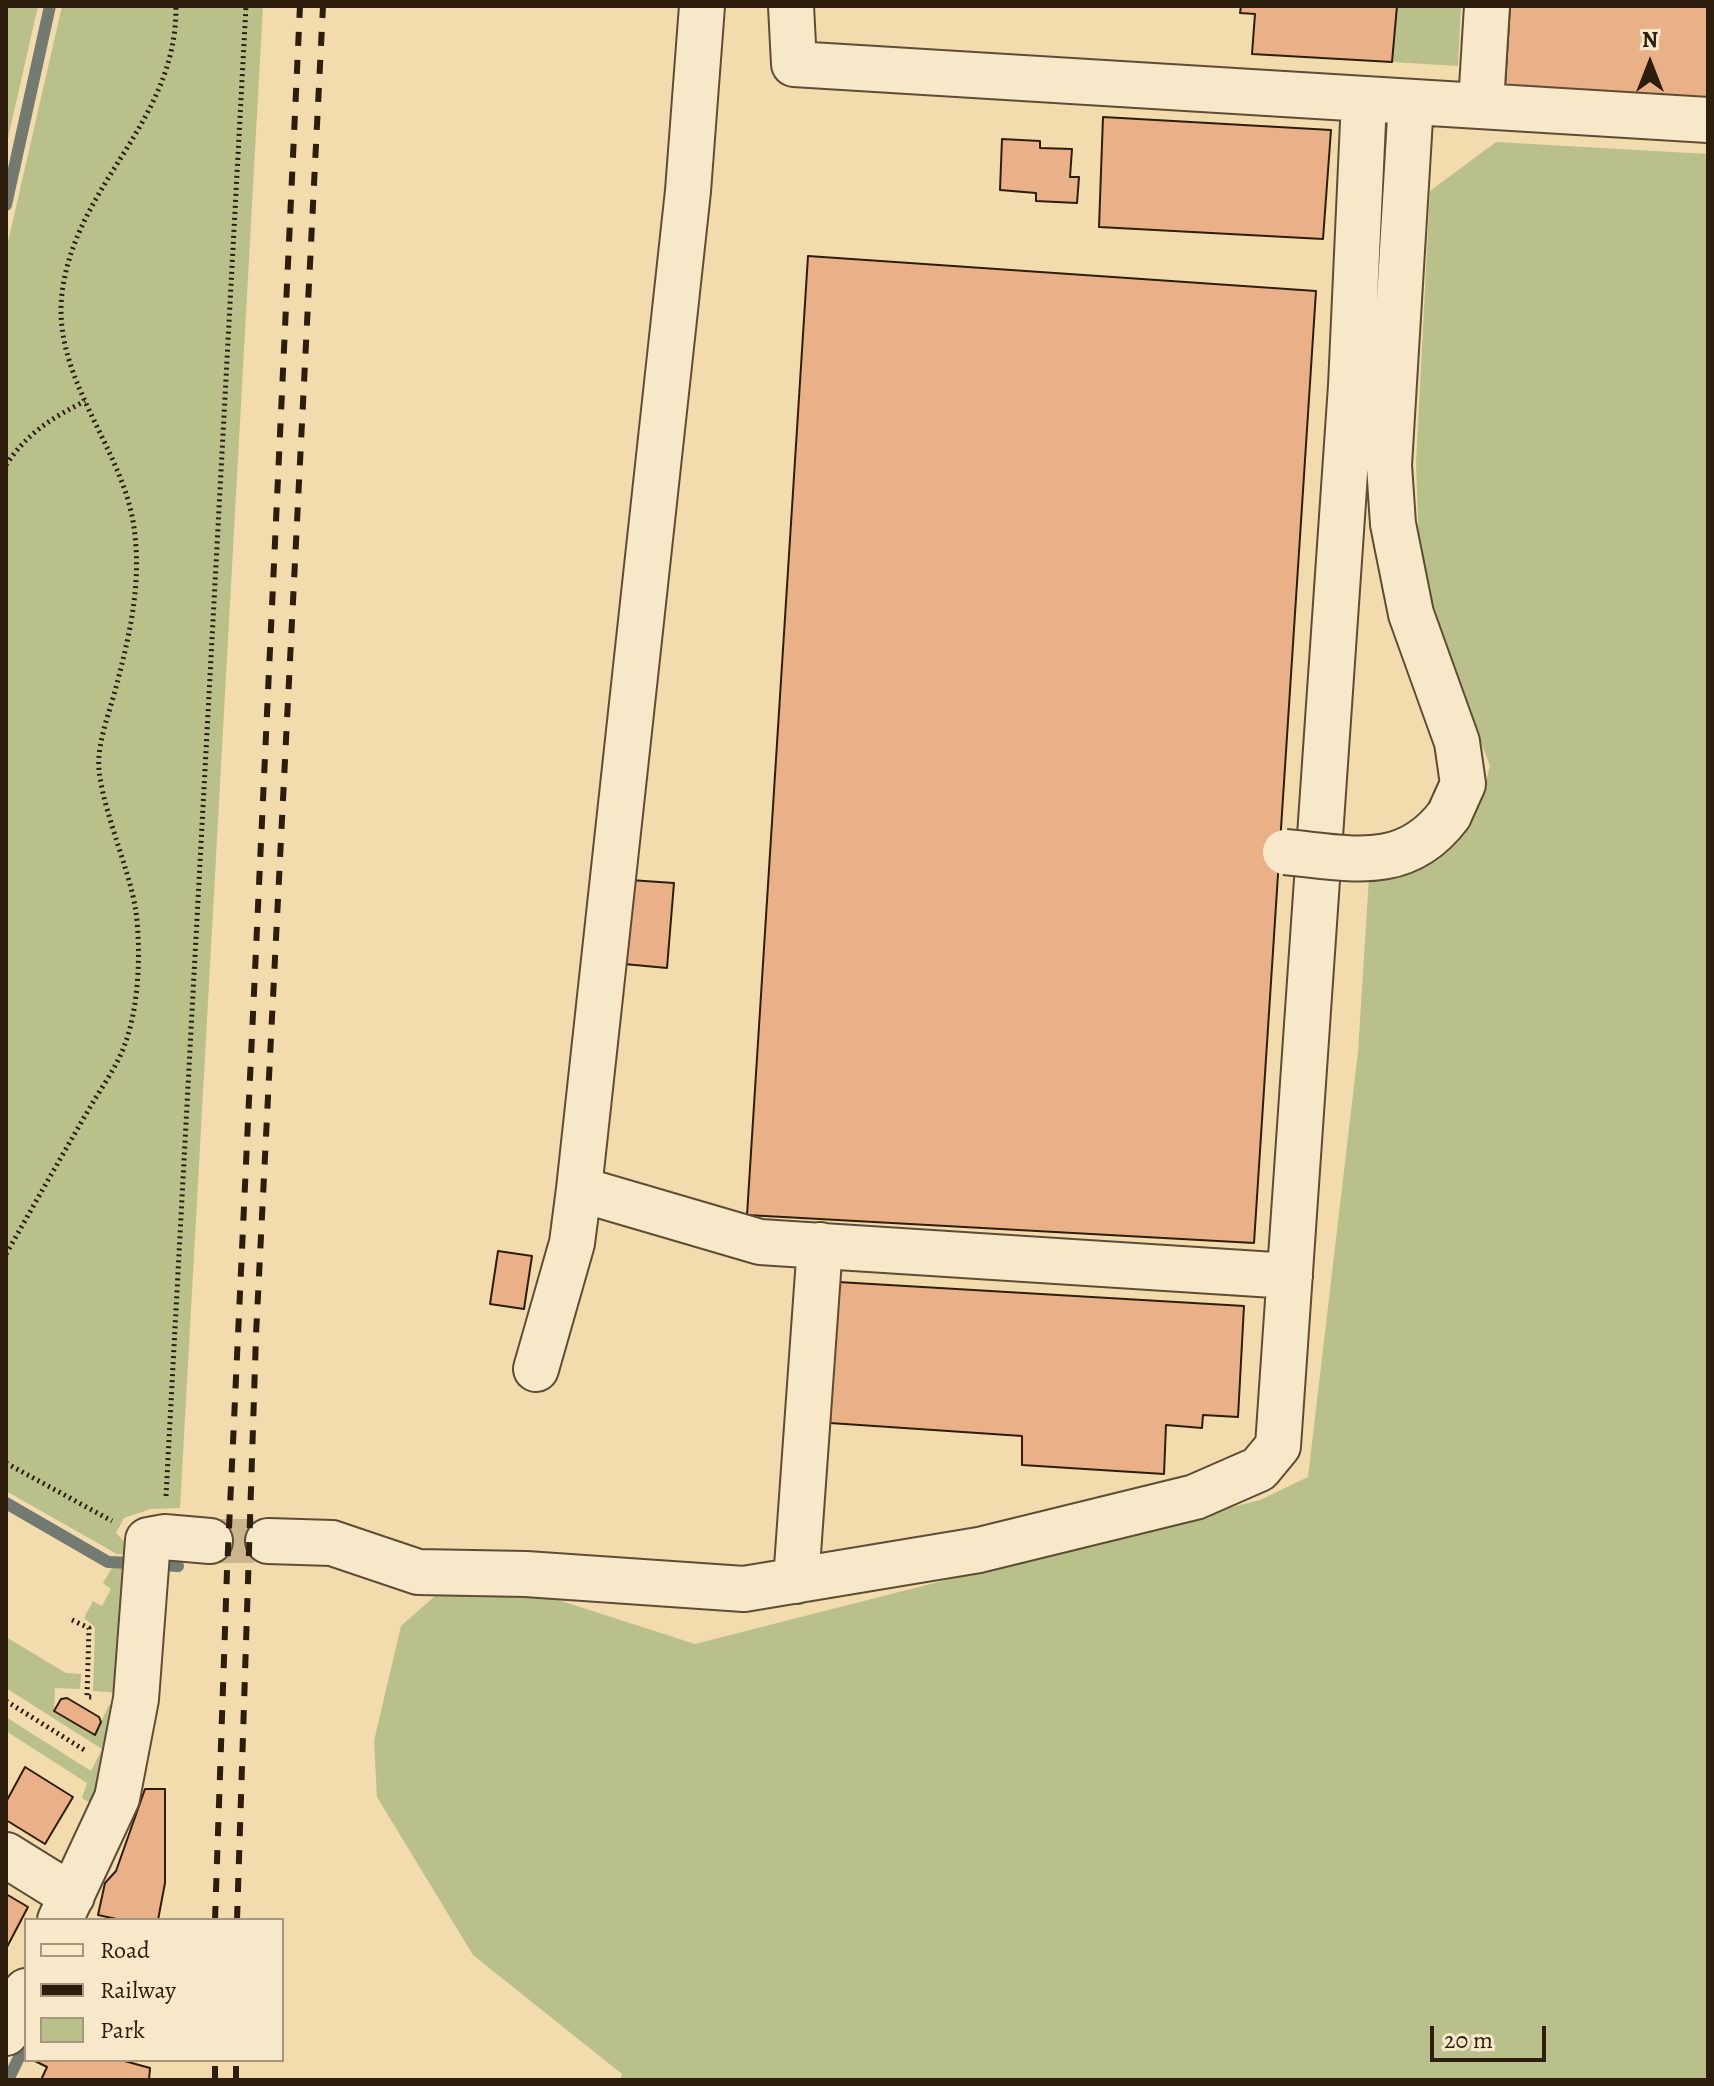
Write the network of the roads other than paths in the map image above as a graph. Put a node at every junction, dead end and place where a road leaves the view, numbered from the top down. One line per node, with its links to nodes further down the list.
1 (702, 6): 9 (street)
2 (791, 6): 4 (street)
3 (1487, 6): 6 (street)
4 (1364, 100): 5 (street); 11 (street)
5 (1411, 102): 6 (street); 8 (street, bridge)
6 (1481, 104): 7 (street)
7 (1708, 120)
8 (1285, 852)
9 (579, 1189): 10 (street); 12 (street)
10 (820, 1245): 11 (street); 15 (street)
11 (1290, 1276): 15 (street)
12 (536, 1369)
13 (210, 1541): 17 (street)
14 (268, 1541): 15 (street)
15 (796, 1581)
16 (6, 1855): 17 (street)
17 (66, 1908)
18 (24, 1995): 19 (street)
19 (6, 2033)

